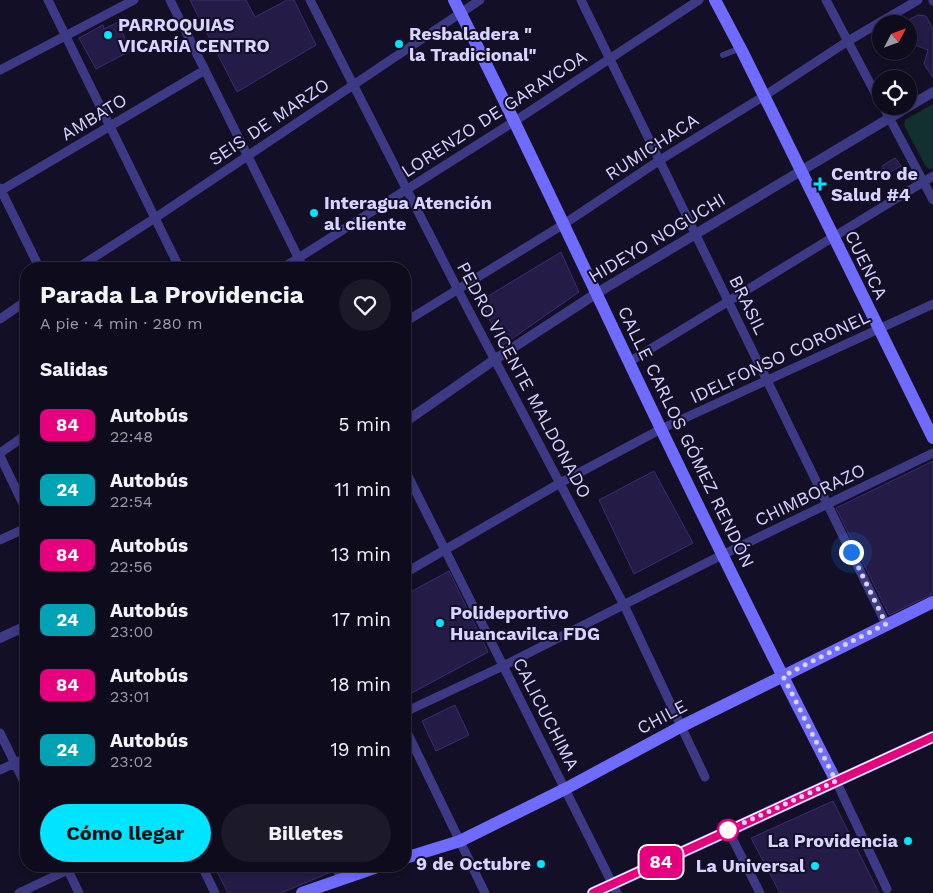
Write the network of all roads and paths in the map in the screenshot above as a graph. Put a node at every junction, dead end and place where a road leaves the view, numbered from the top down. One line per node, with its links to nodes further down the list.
1 (48, 0): 13 (street)
2 (134, 0): 13 (street)
3 (170, 0): 19 (street)
4 (310, 0): 20 (street, PEDRO VICENTE MALDONADO)
5 (454, 0): 12 (main road, CALLE CARLOS GÓMEZ RENDÓN)
6 (480, 0): 12 (street, SEIS DE MARZO)
7 (581, 0): 17 (street, BRASIL)
8 (699, 0): 17 (street, LORENZO DE GARAYCOA)
9 (715, 0): 15 (main road, CUENCA)
10 (826, 0): 14 (street)
11 (918, 0): 14 (street, RUMICHACA)
12 (460, 13): 20 (street, SEIS DE MARZO); 26 (main road, CALLE CARLOS GÓMEZ RENDÓN)
13 (66, 36): 18 (street); 27 (street)
14 (848, 41): 21 (street); 23 (street, RUMICHACA)
15 (740, 48): 16 (street); 23 (main road, CUENCA)
16 (723, 55)
17 (610, 58): 26 (street, LORENZO DE GARAYCOA); 29 (street, BRASIL)
18 (0, 70)
19 (205, 70): 27 (street, AMBATO); 28 (street)
20 (353, 86): 28 (street, SEIS DE MARZO); 34 (street, PEDRO VICENTE MALDONADO)
21 (872, 86)
22 (933, 92): 25 (street, HIDEYO NOGUCHI)
23 (764, 96): 29 (street, RUMICHACA); 30 (main road, CUENCA)
24 (887, 115): 25 (street)
25 (889, 118): 30 (street, HIDEYO NOGUCHI); 32 (street)
26 (515, 121): 34 (street, LORENZO DE GARAYCOA); 37 (main road, CALLE CARLOS GÓMEZ RENDÓN)
27 (110, 126): 33 (street, AMBATO); 36 (street)
28 (248, 155): 36 (street, SEIS DE MARZO); 40 (street)
29 (660, 160): 37 (street, RUMICHACA); 38 (street, BRASIL)
30 (800, 171): 38 (street, HIDEYO NOGUCHI); 39 (main road, CUENCA)
31 (933, 176): 32 (street)
32 (923, 181): 35 (street); 39 (street)
33 (0, 190): 41 (street)
34 (406, 190): 40 (street, LORENZO DE GARAYCOA); 46 (street, PEDRO VICENTE MALDONADO)
35 (933, 200)
36 (155, 218): 42 (street, SEIS DE MARZO); 43 (street)
37 (564, 224): 46 (street, RUMICHACA); 47 (main road, CALLE CARLOS GÓMEZ RENDÓN)
38 (695, 233): 47 (street, HIDEYO NOGUCHI); 48 (street, BRASIL)
39 (833, 237): 48 (street); 53 (main road, CUENCA)
40 (298, 257): 44 (street, LORENZO DE GARAYCOA); 45 (street)
41 (36, 262)
42 (87, 262)
43 (177, 262)
44 (290, 262)
45 (300, 262)
46 (458, 290): 52 (street, RUMICHACA); 54 (street, PEDRO VICENTE MALDONADO)
47 (597, 293): 54 (street, HIDEYO NOGUCHI); 55 (main road, CALLE CARLOS GÓMEZ RENDÓN)
48 (728, 300): 55 (street); 56 (street, BRASIL)
49 (933, 304): 53 (street, IDELFONSO CORONEL)
50 (20, 305): 51 (street)
51 (0, 318)
52 (411, 318)
53 (879, 329): 56 (street, IDELFONSO CORONEL); 59 (main road, CUENCA)
54 (494, 360): 57 (street, HIDEYO NOGUCHI); 64 (street, PEDRO VICENTE MALDONADO)
55 (629, 362): 58 (main road, CALLE CARLOS GÓMEZ RENDÓN)
56 (767, 380): 58 (street, IDELFONSO CORONEL); 66 (street, BRASIL)
57 (411, 418)
58 (661, 429): 64 (street, IDELFONSO CORONEL); 70 (main road, CALLE CARLOS GÓMEZ RENDÓN)
59 (933, 438)
60 (20, 440): 62 (street)
61 (933, 453): 66 (street, CHIMBORAZO)
62 (0, 455): 65 (street)
63 (411, 482): 69 (street, CALICUCHIMA)
64 (560, 483): 69 (street, IDELFONSO CORONEL); 73 (street, PEDRO VICENTE MALDONADO)
65 (20, 497)
66 (828, 505): 70 (street, CHIMBORAZO); 74 (street, BRASIL)
67 (20, 531): 68 (street)
68 (0, 540)
69 (445, 550): 71 (street, IDELFONSO CORONEL); 77 (street, CALICUCHIMA)
70 (724, 555): 73 (street, CHIMBORAZO); 78 (main road, CALLE CARLOS GÓMEZ RENDÓN)
71 (411, 570)
72 (933, 602): 74 (main road, CHILE)
73 (624, 604): 77 (street, CHIMBORAZO); 80 (street, PEDRO VICENTE MALDONADO)
74 (886, 624): 78 (main road, CHILE)
75 (20, 629): 76 (street)
76 (0, 638)
77 (503, 666): 79 (street, CHIMBORAZO); 90 (street, CALICUCHIMA)
78 (783, 676): 80 (main road, CHILE); 89 (main road, CALLE CARLOS GÓMEZ RENDÓN)
79 (411, 709)
80 (682, 726): 88 (street, PEDRO VICENTE MALDONADO); 90 (main road, CHILE)
81 (0, 733): 85 (street)
82 (933, 737): 89 (main road)
83 (411, 740): 92 (street)
84 (20, 761): 85 (street)
85 (15, 763): 86 (street); 87 (street)
86 (0, 770)
87 (20, 773)
88 (705, 777)
89 (836, 781): 91 (main road); 101 (street, CALLE CARLOS GÓMEZ RENDÓN)
90 (565, 789): 92 (main road, CHILE); 100 (street, CALICUCHIMA)
91 (728, 830): 100 (main road); 108 (street)
92 (460, 841): 93 (main road, CHILE); 106 (street)
93 (411, 856)
94 (62, 872): 102 (street)
95 (71, 872): 103 (street)
96 (205, 872): 104 (street)
97 (338, 872): 99 (street)
98 (360, 872): 99 (main road)
99 (341, 878): 105 (main road)
100 (615, 888): 107 (main road)
101 (887, 889)
102 (19, 893)
103 (79, 893)
104 (214, 893)
105 (302, 893)
106 (485, 893)
107 (593, 893)
108 (760, 893)

